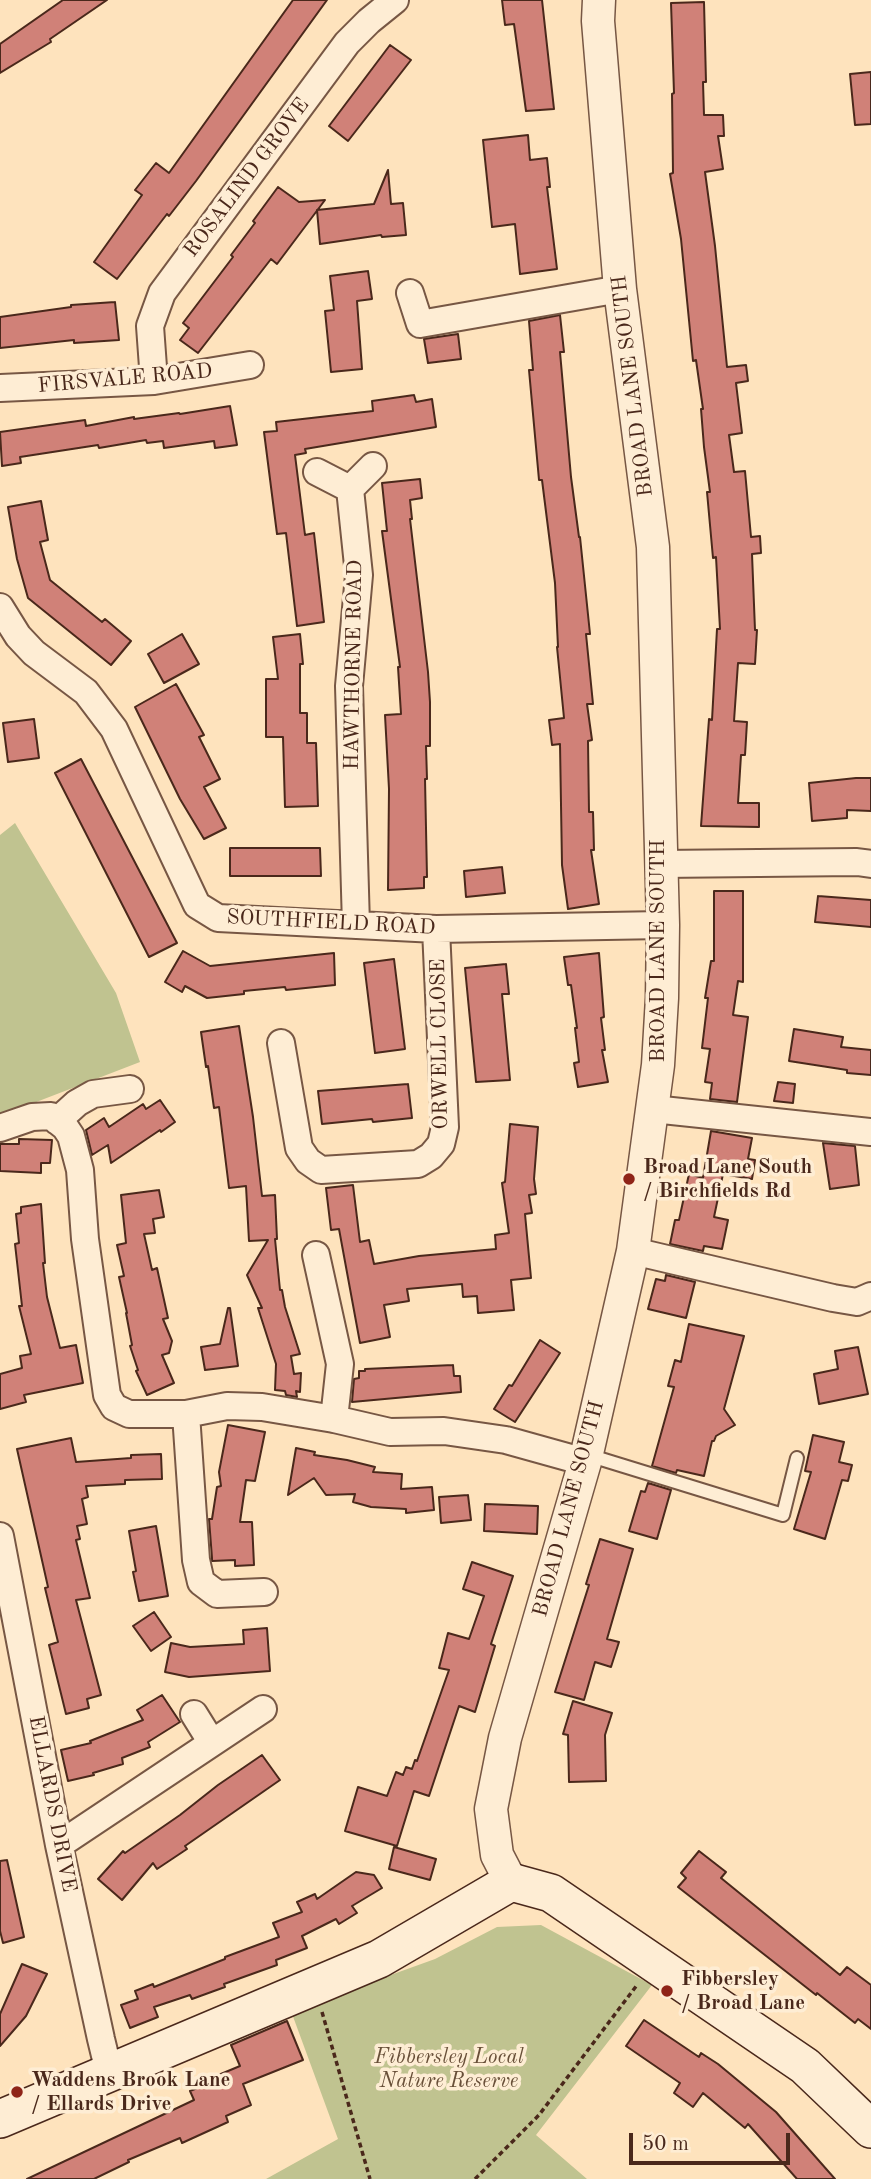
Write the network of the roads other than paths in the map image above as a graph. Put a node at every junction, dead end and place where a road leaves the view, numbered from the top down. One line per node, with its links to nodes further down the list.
1 (395, 0): 6 (street, ROSALIND GROVE)
2 (599, 0): 3 (street, BROAD LANE SOUTH)
3 (620, 289): 4 (street); 12 (street, BROAD LANE SOUTH)
4 (410, 293)
5 (250, 365): 6 (street, FIRSVALE ROAD)
6 (154, 381): 7 (street, FIRSVALE ROAD)
7 (0, 388)
8 (373, 466): 10 (street)
9 (317, 471): 10 (street)
10 (350, 489): 14 (street, HAWTHORNE ROAD)
11 (0, 607): 14 (street, SOUTHFIELD ROAD)
12 (660, 864): 13 (street); 15 (street, BROAD LANE SOUTH)
13 (871, 864)
14 (356, 925): 16 (street, SOUTHFIELD ROAD)
15 (663, 925): 16 (street, SOUTHFIELD ROAD); 19 (street, BROAD LANE SOUTH)
16 (436, 929): 17 (street, ORWELL CLOSE)
17 (281, 1043)
18 (130, 1089): 20 (street)
19 (653, 1109): 22 (street); 23 (street, BROAD LANE SOUTH)
20 (57, 1121): 21 (street); 26 (street)
21 (0, 1128)
22 (871, 1132)
23 (633, 1251): 25 (street); 29 (street, BROAD LANE SOUTH)
24 (317, 1255): 27 (street)
25 (871, 1296)
26 (186, 1413): 27 (street); 31 (street)
27 (334, 1419): 29 (street)
28 (797, 1458): 29 (lane)
29 (586, 1459): 36 (street, BROAD LANE SOUTH)
30 (0, 1535): 35 (street, ELLARDS DRIVE)
31 (264, 1592)
32 (263, 1709): 34 (street)
33 (194, 1714): 34 (street)
34 (212, 1743): 35 (street)
35 (59, 1845): 37 (street, ELLARDS DRIVE)
36 (511, 1882): 37 (main road); 39 (main road)
37 (109, 2072): 38 (main road)
38 (0, 2119)
39 (871, 2129)

